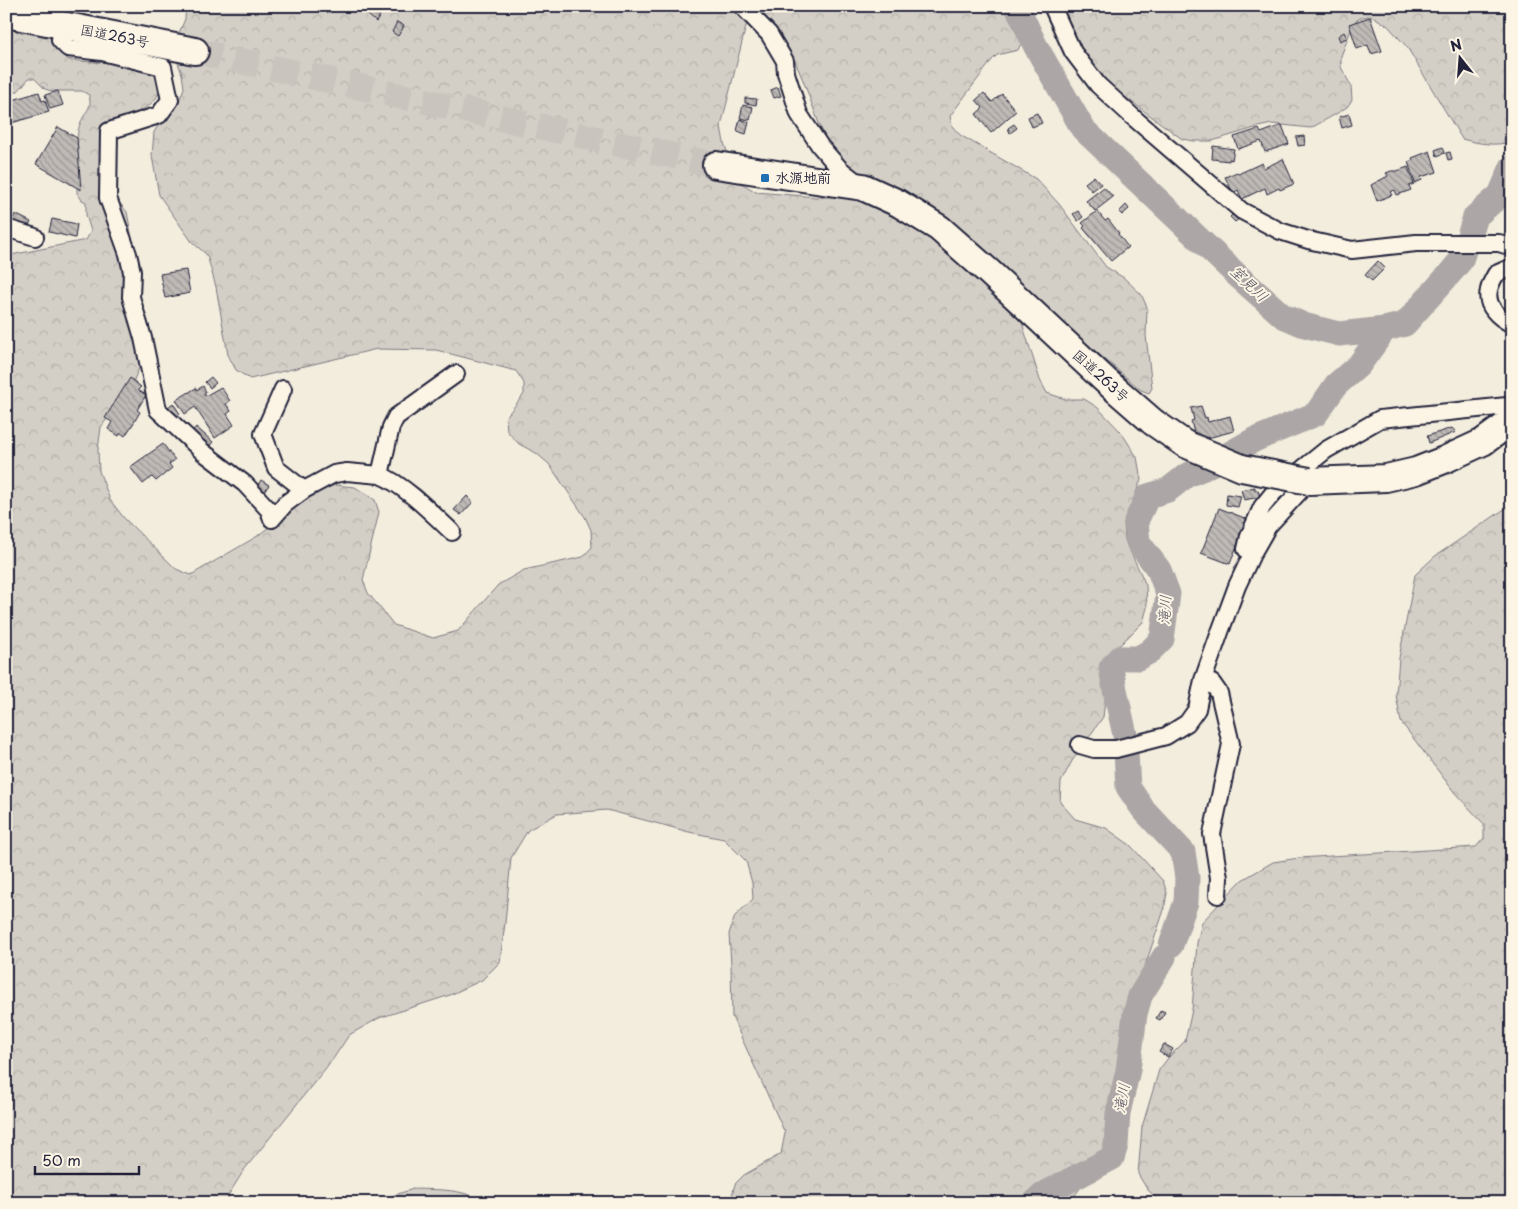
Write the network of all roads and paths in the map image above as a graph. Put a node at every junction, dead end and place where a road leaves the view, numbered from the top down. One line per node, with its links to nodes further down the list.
1 (742, 6): 7 (street)
2 (1052, 6): 10 (street)
3 (6, 14): 4 (highway, 国道263号)
4 (62, 25): 5 (highway, 国道263号); 19 (street)
5 (195, 52)
6 (716, 165): 7 (highway, 国道263号)
7 (863, 187): 18 (highway, 国道263号, bridge)
8 (6, 228): 9 (street)
9 (34, 237)
10 (1508, 243)
11 (1512, 266): 12 (street)
12 (1512, 324)
13 (456, 374): 17 (street)
14 (283, 389): 19 (street)
15 (1512, 410): 21 (street)
16 (1512, 421): 18 (highway, 国道263号)
17 (380, 475): 19 (street); 20 (street)
18 (1309, 481): 21 (street)
19 (304, 490)
20 (452, 532)
21 (1252, 554): 22 (street)
22 (1203, 680): 23 (street); 24 (street)
23 (1080, 745)
24 (1218, 895)

